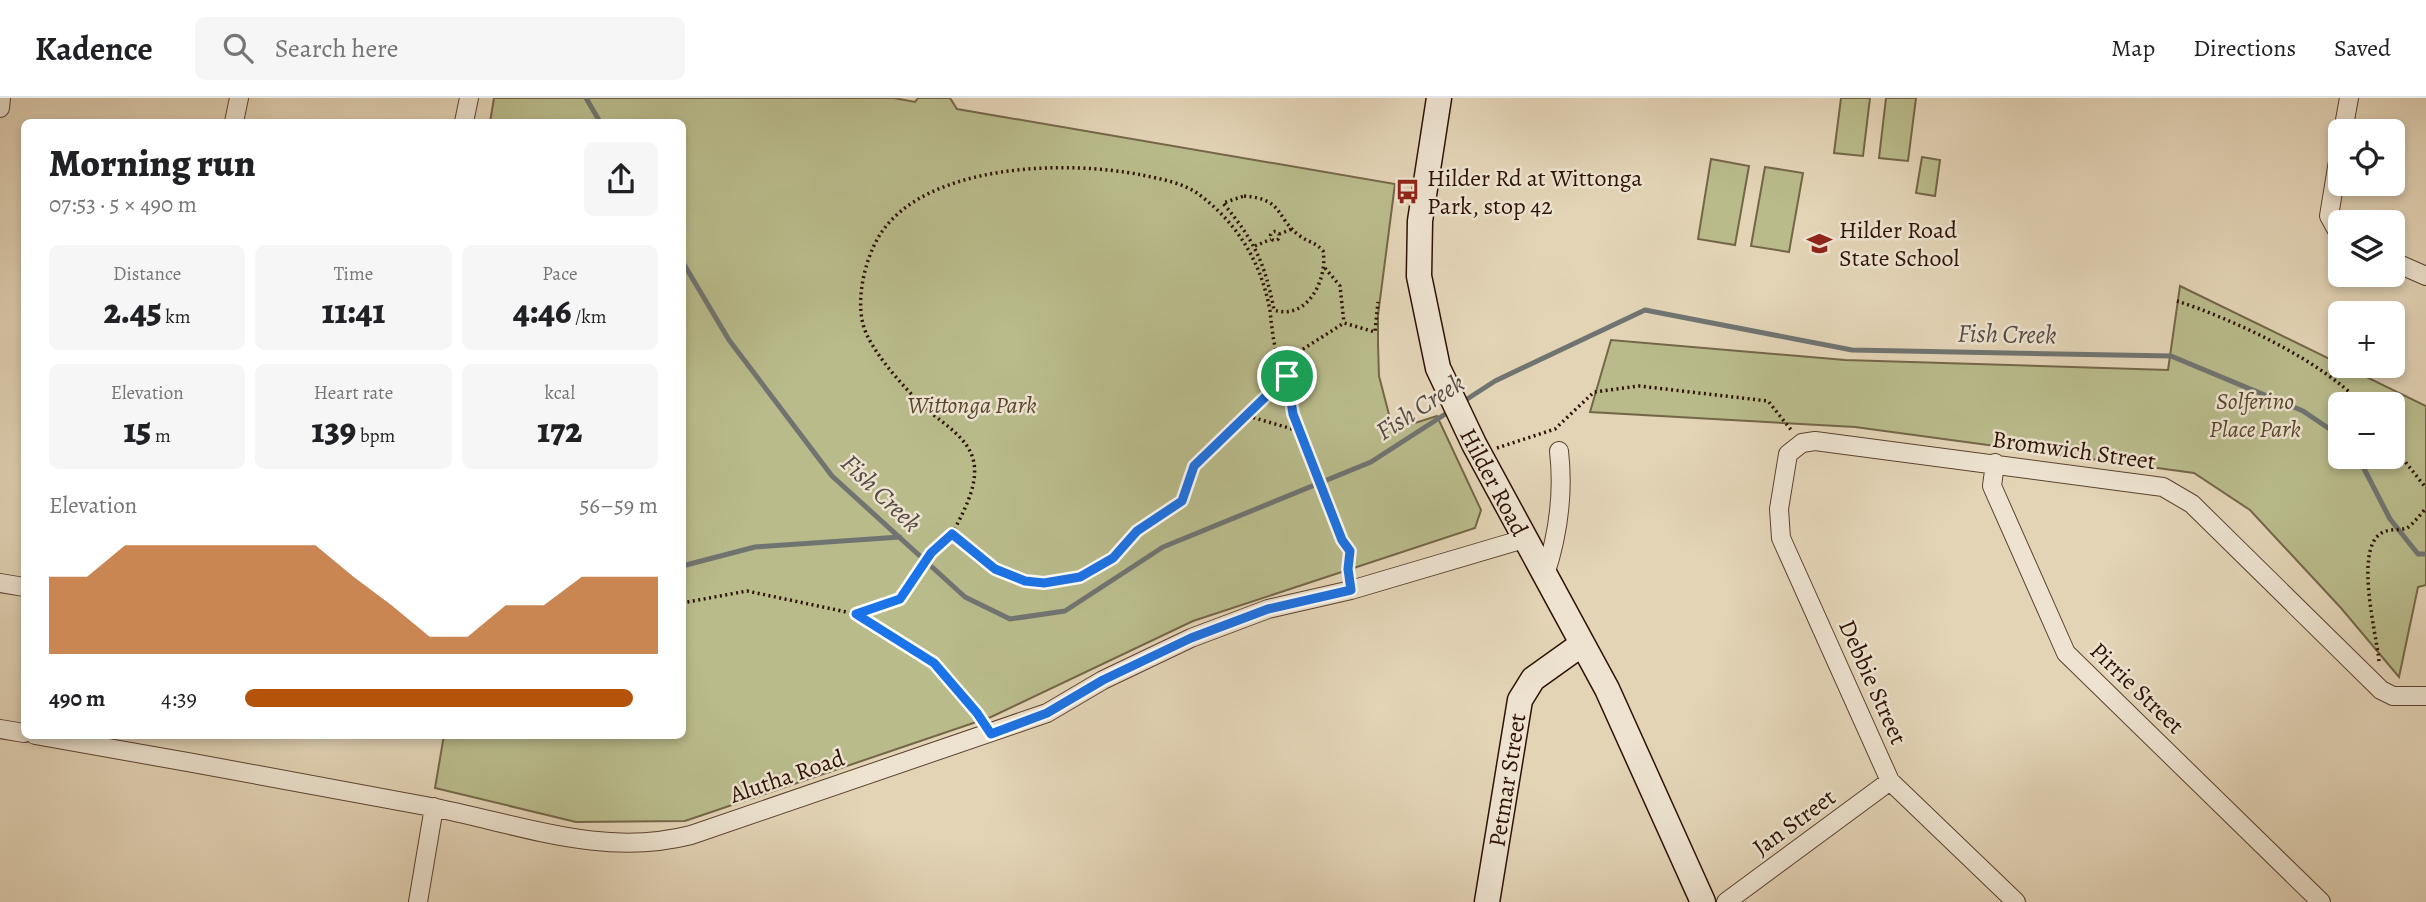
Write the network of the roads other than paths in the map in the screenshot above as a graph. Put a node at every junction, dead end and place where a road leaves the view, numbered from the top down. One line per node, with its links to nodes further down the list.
1 (2, 98): 6 (street)
2 (239, 98): 7 (street)
3 (469, 98): 8 (street)
4 (1439, 98): 15 (street, Hilder Road)
5 (2349, 98): 9 (street)
6 (0, 107)
7 (235, 119)
8 (465, 119)
9 (2345, 119)
10 (2405, 267): 11 (street)
11 (2426, 276)
12 (1801, 435): 14 (street, Bromwich Street); 24 (street, Debbie Street)
13 (1559, 451): 16 (street, Hilder Road)
14 (1995, 463): 20 (street, Bromwich Street); 31 (street, Pirrie Street)
15 (1524, 539): 16 (street, Hilder Road); 25 (street, Alutha Road)
16 (1545, 575): 19 (street, Hilder Road)
17 (0, 583): 18 (street)
18 (21, 586)
19 (1581, 644): 27 (street, Petmar Street); 28 (street, Hilder Road)
20 (2426, 696)
21 (0, 729): 22 (street)
22 (21, 732)
23 (57, 739): 25 (street, Alutha Road)
24 (1890, 781): 29 (street, Jan Street); 30 (street, Debbie Street)
25 (434, 807): 26 (street)
26 (418, 902)
27 (1487, 902)
28 (1703, 902)
29 (1726, 902)
30 (2016, 902)
31 (2321, 902)

